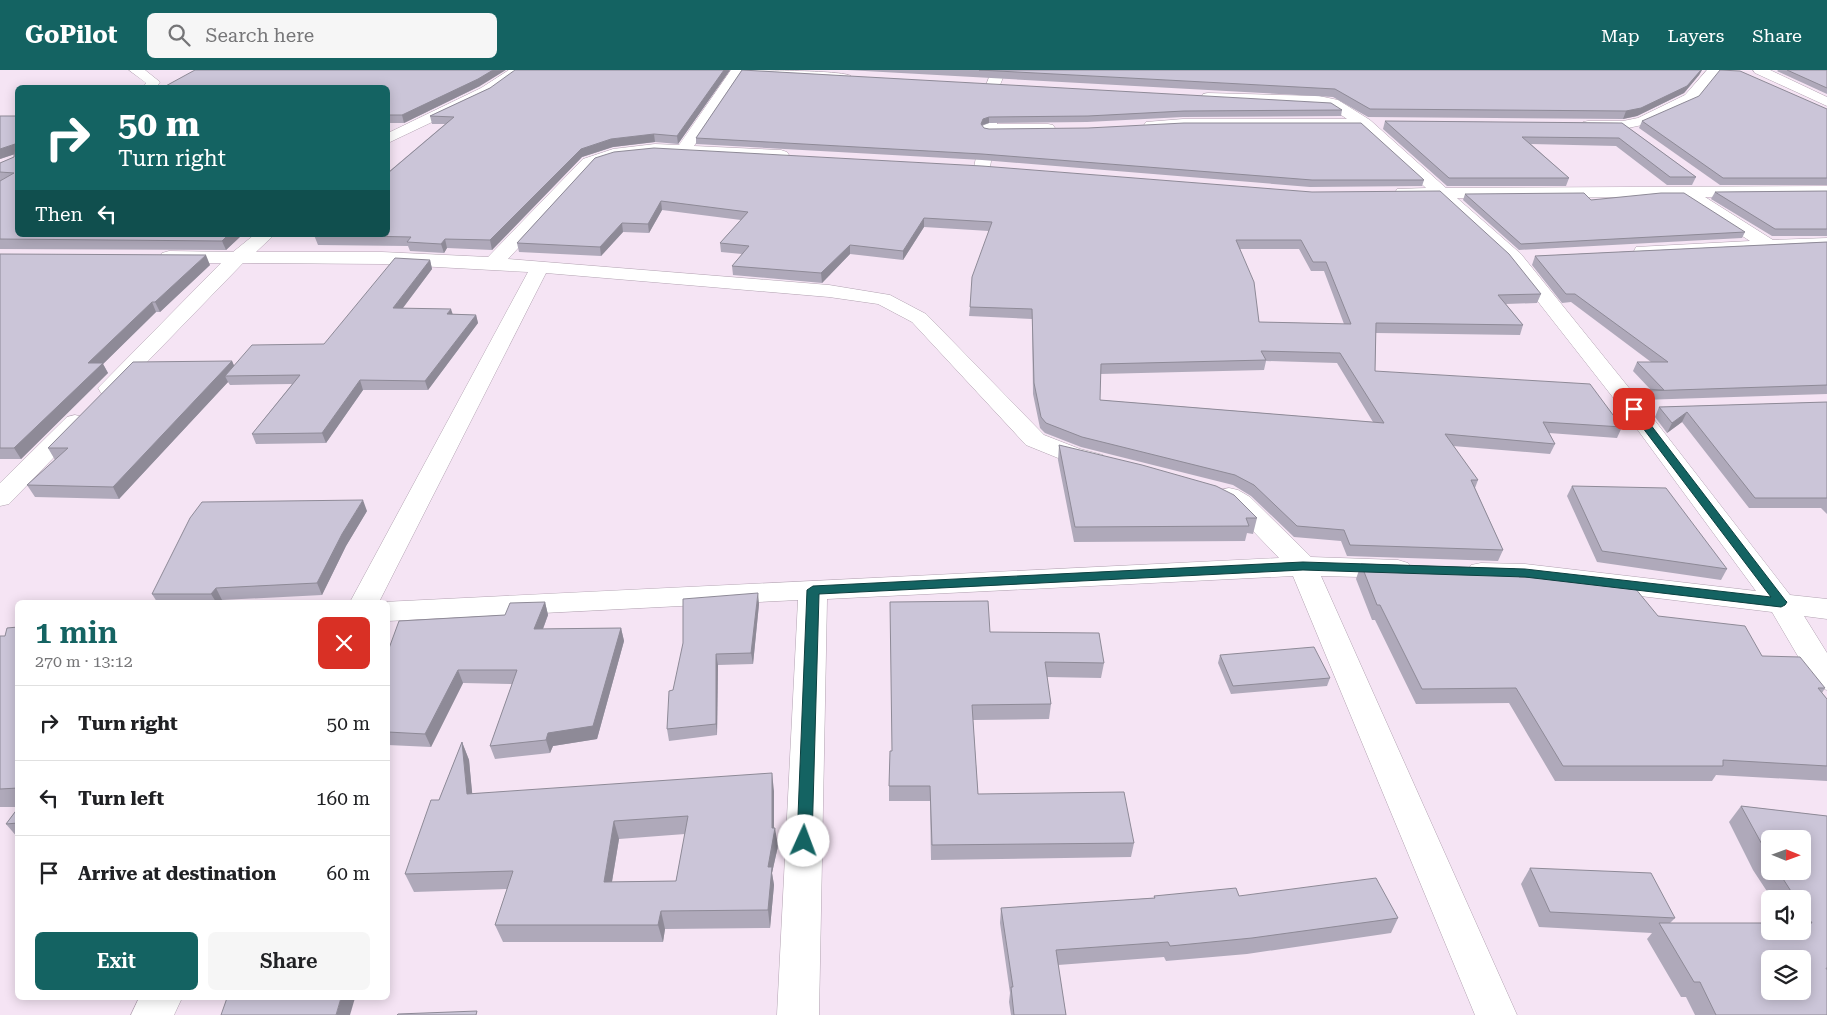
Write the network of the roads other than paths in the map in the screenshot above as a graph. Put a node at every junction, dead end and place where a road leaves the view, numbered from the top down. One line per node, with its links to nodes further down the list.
1 (136, 70): 12 (street)
2 (517, 70): 24 (street)
3 (738, 70): 25 (street)
4 (742, 70): 11 (street)
5 (998, 70): 13 (street)
6 (1700, 70): 7 (street)
7 (1714, 70): 8 (street); 19 (street)
8 (1724, 71)
9 (1744, 71): 10 (street)
10 (1762, 71): 16 (street)
11 (858, 77)
12 (151, 85)
13 (988, 85): 14 (street); 22 (street)
14 (1012, 86)
15 (1198, 96): 17 (street)
16 (1827, 102)
17 (1374, 123): 20 (street); 32 (street)
18 (1573, 125): 19 (street)
19 (1623, 125): 23 (street)
20 (1135, 126)
21 (1058, 128): 22 (street)
22 (989, 129): 28 (street)
23 (1639, 136)
24 (390, 138)
25 (684, 149): 26 (street); 42 (street)
26 (794, 156)
27 (962, 166): 28 (street)
28 (982, 167): 29 (street)
29 (1002, 169)
30 (1693, 175): 34 (street)
31 (1827, 191): 34 (street)
32 (1443, 192): 33 (street); 35 (street); 45 (street)
33 (1686, 192): 34 (street); 38 (street)
34 (1716, 192)
35 (1384, 194)
36 (263, 237): 41 (street)
37 (1827, 243): 38 (street)
38 (1767, 244): 39 (street)
39 (1621, 252)
40 (149, 256): 41 (street)
41 (238, 257): 42 (street); 48 (street)
42 (493, 263): 43 (street)
43 (540, 267): 46 (street); 53 (street)
44 (1663, 408): 45 (street)
45 (1634, 409): 54 (street)
46 (1109, 464)
47 (1214, 490): 49 (street)
48 (0, 498)
49 (1303, 566): 50 (street); 52 (street); 61 (street)
50 (1428, 570)
51 (1457, 571): 54 (street)
52 (813, 590): 56 (street); 60 (street)
53 (365, 600)
54 (1781, 602): 55 (street); 57 (street)
55 (1827, 609)
56 (390, 611)
57 (1827, 678)
58 (161, 1000): 59 (street)
59 (152, 1015)
60 (798, 1015)
61 (1496, 1015)

